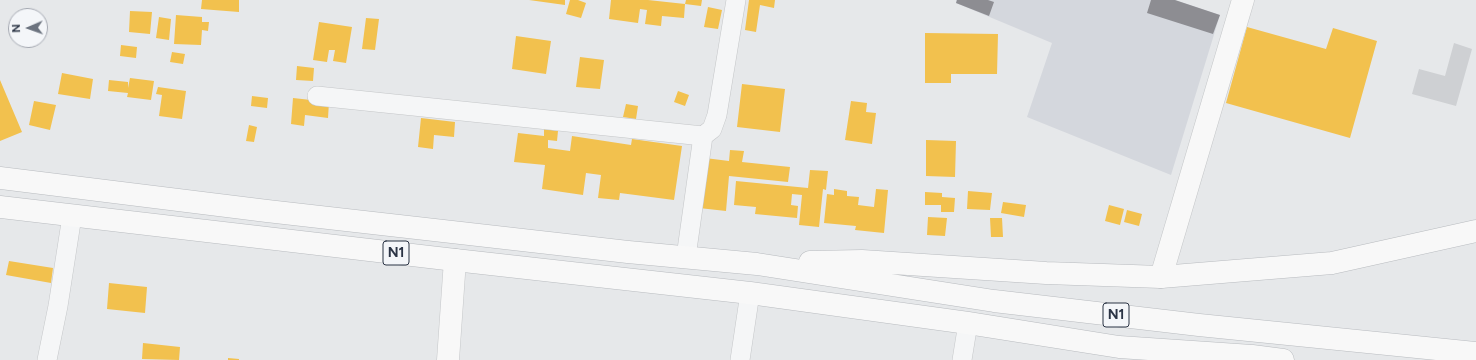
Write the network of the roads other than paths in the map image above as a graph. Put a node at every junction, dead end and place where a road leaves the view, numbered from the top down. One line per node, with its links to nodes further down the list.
1 (736, 0): 4 (street)
2 (1243, 0): 12 (main road)
3 (317, 96): 4 (street)
4 (703, 136): 9 (street)
5 (0, 178): 9 (main road, N1)
6 (0, 207): 7 (main road, N1)
7 (72, 216): 10 (main road, N1); 17 (street)
8 (1476, 231): 12 (main road)
9 (686, 257): 11 (main road, N1)
10 (455, 260): 13 (main road, N1); 18 (main road)
11 (757, 264): 12 (main road); 16 (main road, N1)
12 (1161, 277)
13 (750, 292): 14 (main road, N1); 19 (street)
14 (968, 323): 15 (main road, N1); 20 (street)
15 (1119, 347): 21 (main road); 22 (main road, N1)
16 (1476, 354)
17 (47, 360)
18 (448, 360)
19 (740, 360)
20 (962, 360)
21 (1150, 360)
22 (1283, 360)

